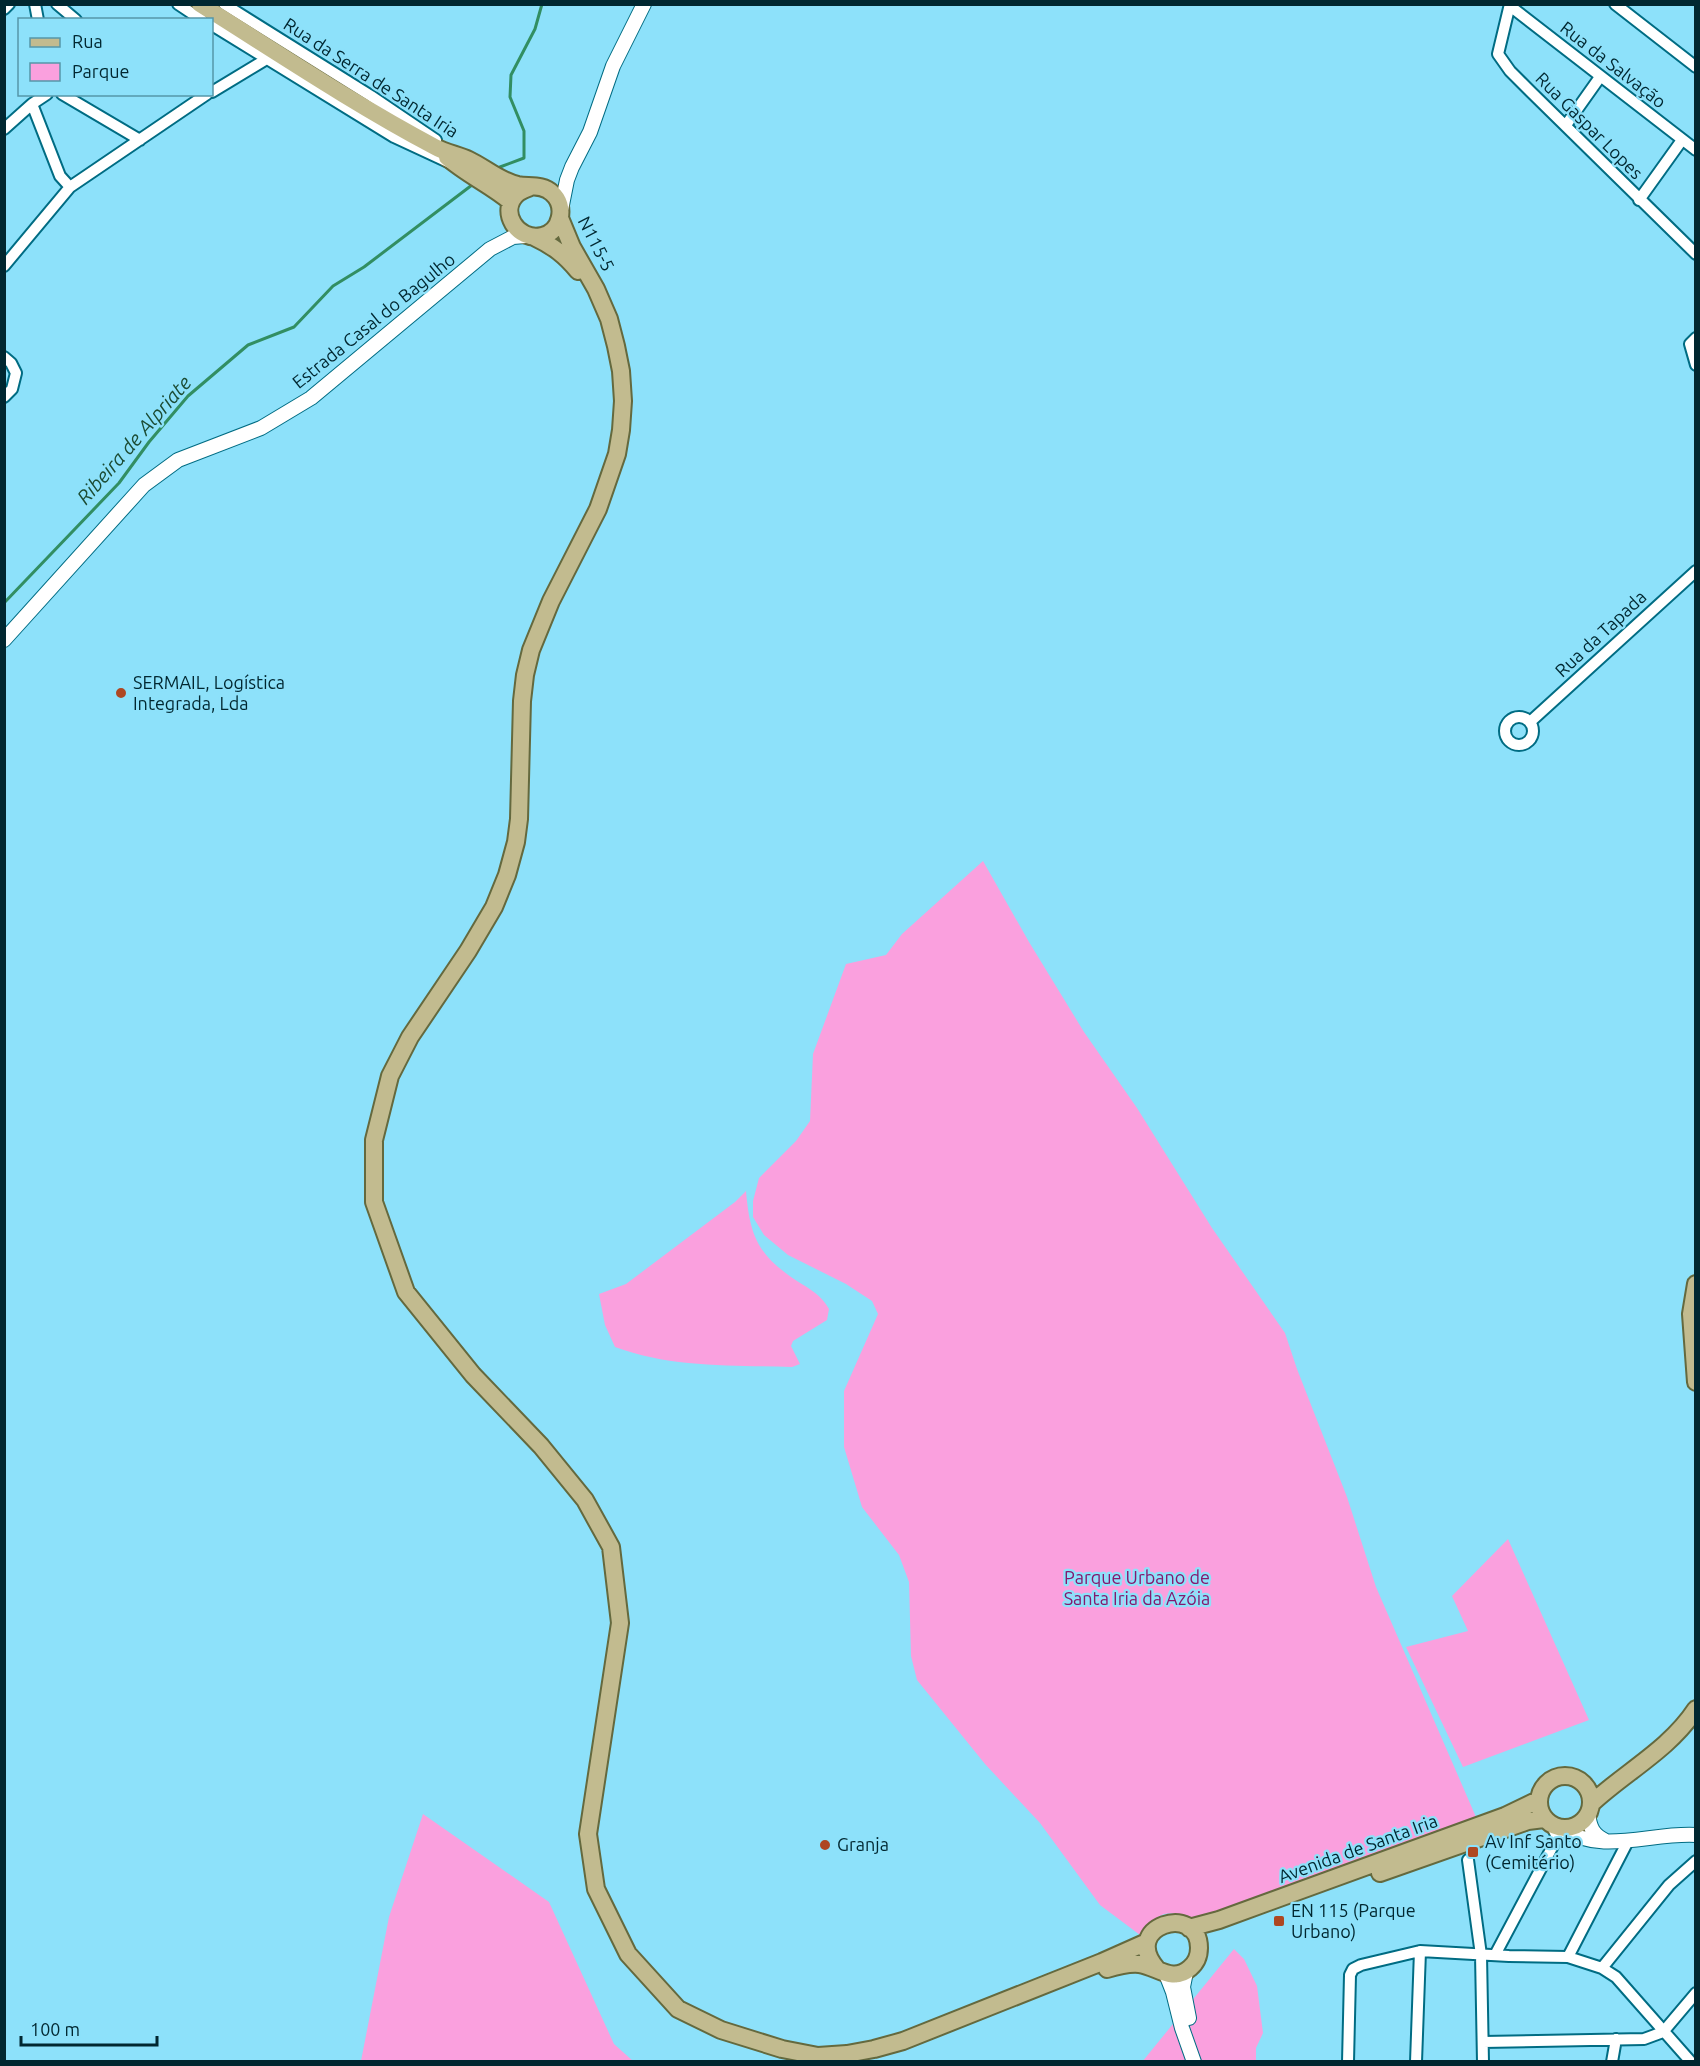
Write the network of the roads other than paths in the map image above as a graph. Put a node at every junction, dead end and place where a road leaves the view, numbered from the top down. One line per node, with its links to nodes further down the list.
1 (9, 4): 9 (street)
2 (57, 4): 10 (street)
3 (178, 4): 11 (street)
4 (200, 4): 26 (main road)
5 (224, 4): 26 (street, Rua da Serra de Santa Iria)
6 (644, 4): 27 (street)
7 (1615, 4): 14 (street)
8 (1510, 5): 15 (street, Rua da Salvação); 21 (street, Rua Gaspar Lopes)
9 (4, 9)
10 (74, 18)
11 (199, 18)
12 (213, 27): 13 (street, Rua da Serra de Santa Iria)
13 (266, 60): 16 (street); 26 (street, Rua da Serra de Santa Iria)
14 (1695, 67)
15 (1600, 77): 21 (street); 24 (street, Rua da Salvação)
16 (213, 91)
17 (44, 96): 20 (street)
18 (65, 96): 23 (street)
19 (199, 96): 23 (street)
20 (32, 104): 22 (street); 28 (street)
21 (1566, 125): 30 (street, Rua Gaspar Lopes)
22 (4, 129)
23 (140, 140): 28 (street)
24 (1682, 140): 25 (street, Rua da Salvação); 30 (street)
25 (1695, 150)
26 (464, 164): 29 (main road); 31 (main road)
27 (572, 167): 29 (street); 32 (street)
28 (70, 187): 36 (street)
29 (536, 187): 31 (main road); 32 (main road)
30 (1639, 200): 35 (street, Rua Gaspar Lopes)
31 (510, 210): 33 (main road); 34 (street, Estrada Casal do Bagulho)
32 (561, 214): 33 (main road); 37 (main road, N115-5)
33 (530, 236): 34 (street, Estrada Casal do Bagulho); 37 (main road, N115-5)
34 (490, 249): 43 (street, Estrada Casal do Bagulho)
35 (1694, 249)
36 (4, 266)
37 (593, 291): 59 (main road); 73 (main road)
38 (1695, 338): 40 (street)
39 (4, 357): 41 (street)
40 (1695, 364)
41 (4, 397)
42 (1695, 571): 44 (street, Rua da Tapada)
43 (4, 640)
44 (1530, 722)
45 (1695, 1284): 46 (main road)
46 (1695, 1382)
47 (1695, 1709): 48 (main road)
48 (1633, 1770): 49 (main road); 51 (main road)
49 (1585, 1785): 50 (main road); 51 (main road)
50 (1538, 1800): 52 (main road); 58 (main road, Avenida de Santa Iria)
51 (1590, 1809): 52 (main road); 54 (street)
52 (1553, 1825): 54 (street); 60 (main road, Avenida de Santa Iria); 63 (street)
53 (1695, 1835): 55 (street)
54 (1606, 1841): 55 (street)
55 (1628, 1841): 64 (street)
56 (1467, 1860): 62 (street)
57 (1695, 1861): 65 (street)
58 (1189, 1928): 59 (main road); 60 (main road)
59 (1148, 1942): 66 (main road)
60 (1199, 1945): 67 (main road)
61 (1420, 1951): 62 (street); 75 (street); 76 (street)
62 (1481, 1955): 63 (street); 71 (street)
63 (1495, 1955): 64 (street)
64 (1568, 1957): 65 (street)
65 (1602, 1968): 69 (street)
66 (1161, 1972): 67 (main road); 72 (street); 74 (main road)
67 (1186, 1972): 72 (street)
68 (1695, 1993): 69 (street)
69 (1663, 2031): 70 (street); 79 (street)
70 (1616, 2039): 71 (street); 78 (street)
71 (1483, 2042): 77 (street)
72 (1193, 2059)
73 (807, 2061)
74 (841, 2061)
75 (1348, 2061)
76 (1416, 2061)
77 (1483, 2061)
78 (1612, 2061)
79 (1691, 2061)

